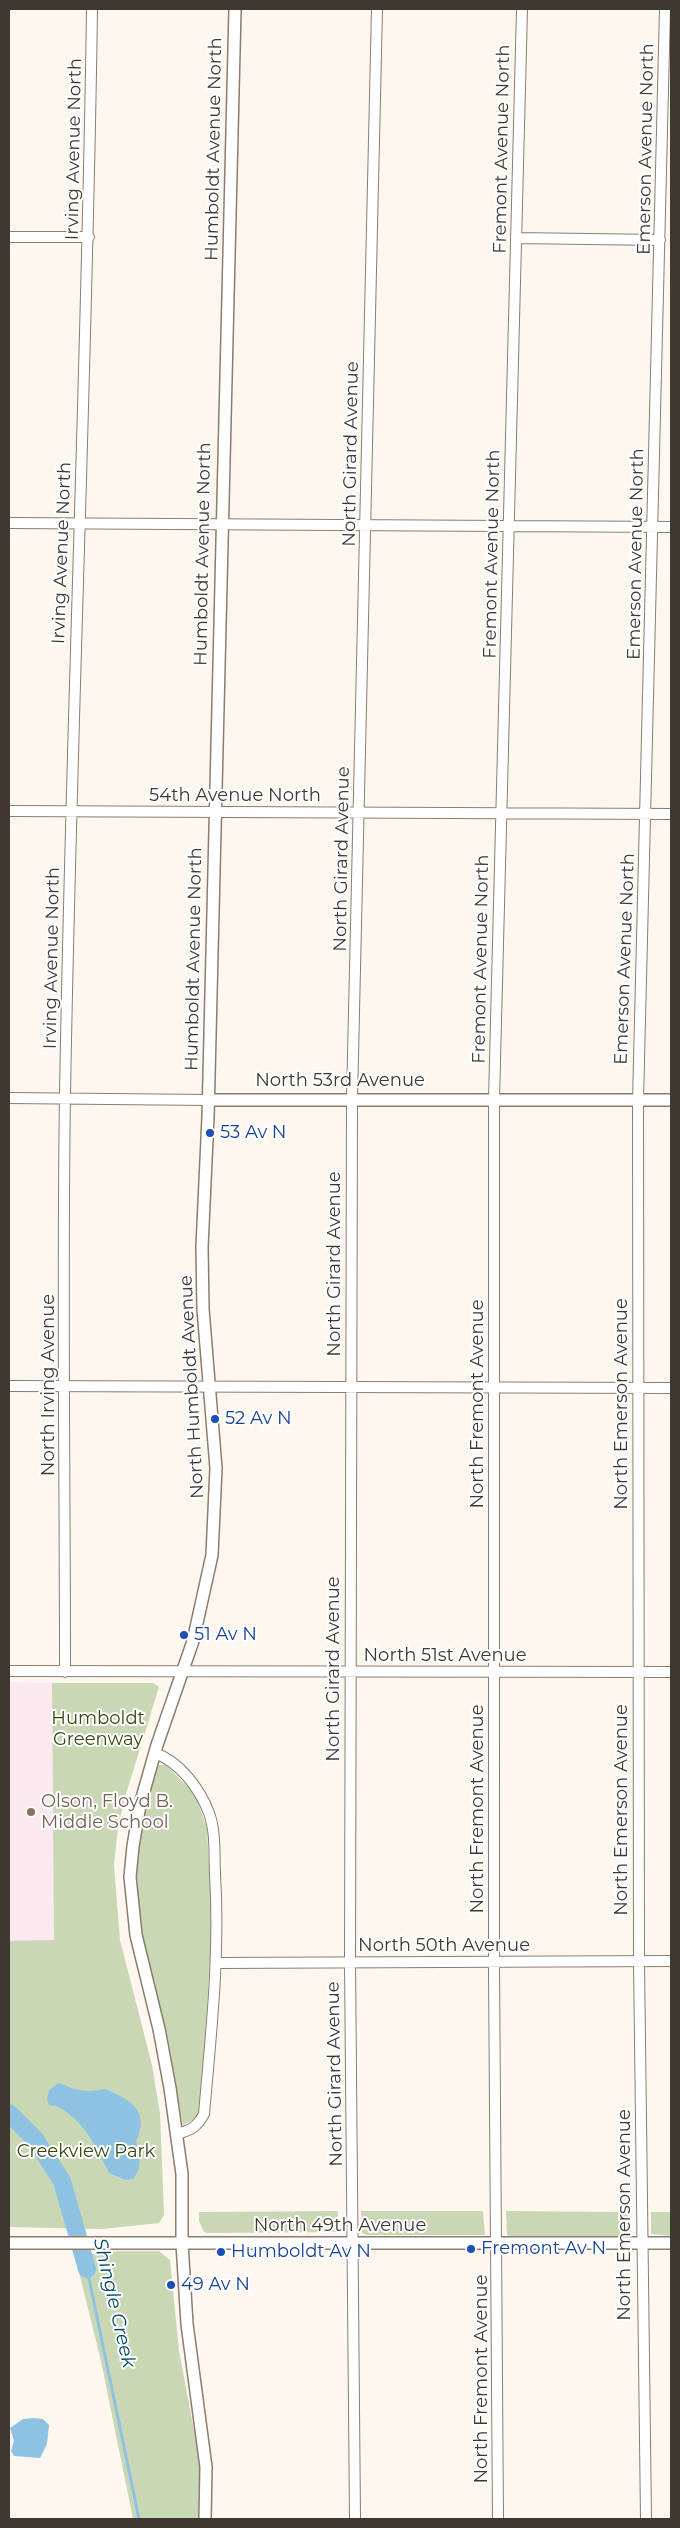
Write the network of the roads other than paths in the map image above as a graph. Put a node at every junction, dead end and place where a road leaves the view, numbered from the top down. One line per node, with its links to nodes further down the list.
1 (92, 9): 7 (street, Irving Avenue North)
2 (235, 9): 13 (street, Humboldt Avenue North)
3 (378, 9): 12 (street, North Girard Avenue)
4 (522, 9): 8 (street, Fremont Avenue North)
5 (665, 9): 9 (street, Emerson Avenue North)
6 (9, 237): 7 (street)
7 (89, 237): 11 (street, Irving Avenue North)
8 (516, 238): 9 (street); 14 (street, Fremont Avenue North)
9 (660, 240): 15 (street, Emerson Avenue North)
10 (9, 523): 11 (street)
11 (78, 523): 13 (street); 18 (street, Irving Avenue North)
12 (366, 524): 13 (street); 14 (street); 19 (street, North Girard Avenue)
13 (221, 525): 20 (street, Humboldt Avenue North)
14 (509, 525): 15 (street); 21 (street, Fremont Avenue North)
15 (653, 527): 16 (street); 22 (street, Emerson Avenue North)
16 (671, 527)
17 (9, 811): 18 (street, 54th Avenue North)
18 (71, 812): 20 (street, 54th Avenue North); 25 (street, Irving Avenue North)
19 (360, 812): 20 (street, 54th Avenue North); 21 (street, 54th Avenue North); 26 (street, North Girard Avenue)
20 (215, 813): 28 (street, Humboldt Avenue North)
21 (501, 813): 22 (street, 54th Avenue North); 27 (street, Fremont Avenue North)
22 (646, 814): 23 (street, 54th Avenue North); 29 (street, Emerson Avenue North)
23 (671, 814)
24 (9, 1098): 25 (street, North 53rd Avenue)
25 (65, 1099): 28 (street, North 53rd Avenue); 32 (street, North Irving Avenue)
26 (352, 1099): 27 (street, North 53rd Avenue); 28 (street, North 53rd Avenue); 34 (street, North Girard Avenue)
27 (494, 1099): 29 (street, North 53rd Avenue); 35 (street, North Fremont Avenue)
28 (209, 1100): 33 (street, North Humboldt Avenue)
29 (638, 1100): 30 (street, North 53rd Avenue); 36 (street, North Emerson Avenue)
30 (671, 1100)
31 (9, 1386): 32 (street)
32 (65, 1386): 33 (street); 40 (street, North Irving Avenue)
33 (210, 1387): 34 (street); 39 (street, North Humboldt Avenue)
34 (351, 1387): 35 (street); 44 (street, North Girard Avenue)
35 (494, 1387): 36 (street); 41 (street, North Fremont Avenue)
36 (639, 1387): 37 (street); 42 (street, North Emerson Avenue)
37 (671, 1388)
38 (9, 1671): 40 (street, North 51st Avenue)
39 (182, 1671): 40 (street, North 51st Avenue); 44 (street, North 51st Avenue); 45 (street, North Humboldt Avenue)
40 (65, 1672)
41 (494, 1672): 42 (street, North 51st Avenue); 44 (street, North 51st Avenue); 49 (street, North Fremont Avenue)
42 (638, 1672): 43 (street, North 51st Avenue); 46 (street, North Emerson Avenue)
43 (671, 1672)
44 (350, 1673): 48 (street, North Girard Avenue)
45 (155, 1753): 50 (street); 51 (street, North Humboldt Avenue)
46 (639, 1961): 47 (street, North 50th Avenue); 49 (street, North 50th Avenue); 57 (street, North Emerson Avenue)
47 (671, 1961)
48 (350, 1962): 49 (street, North 50th Avenue); 50 (street, North 50th Avenue); 52 (street, North Girard Avenue)
49 (494, 1962): 55 (street, North Fremont Avenue)
50 (216, 1963): 51 (street)
51 (177, 2134): 54 (street, North Humboldt Avenue)
52 (352, 2242): 54 (street, North 49th Avenue); 55 (street, North 49th Avenue); 59 (street, North Girard Avenue)
53 (9, 2243): 54 (street, North 49th Avenue)
54 (182, 2243): 58 (street, North Humboldt Avenue)
55 (498, 2243): 57 (street, North 49th Avenue); 60 (street, North Fremont Avenue)
56 (671, 2243): 57 (street, North 49th Avenue)
57 (641, 2244): 61 (street, North Emerson Avenue)
58 (205, 2519)
59 (355, 2519)
60 (498, 2519)
61 (646, 2519)

